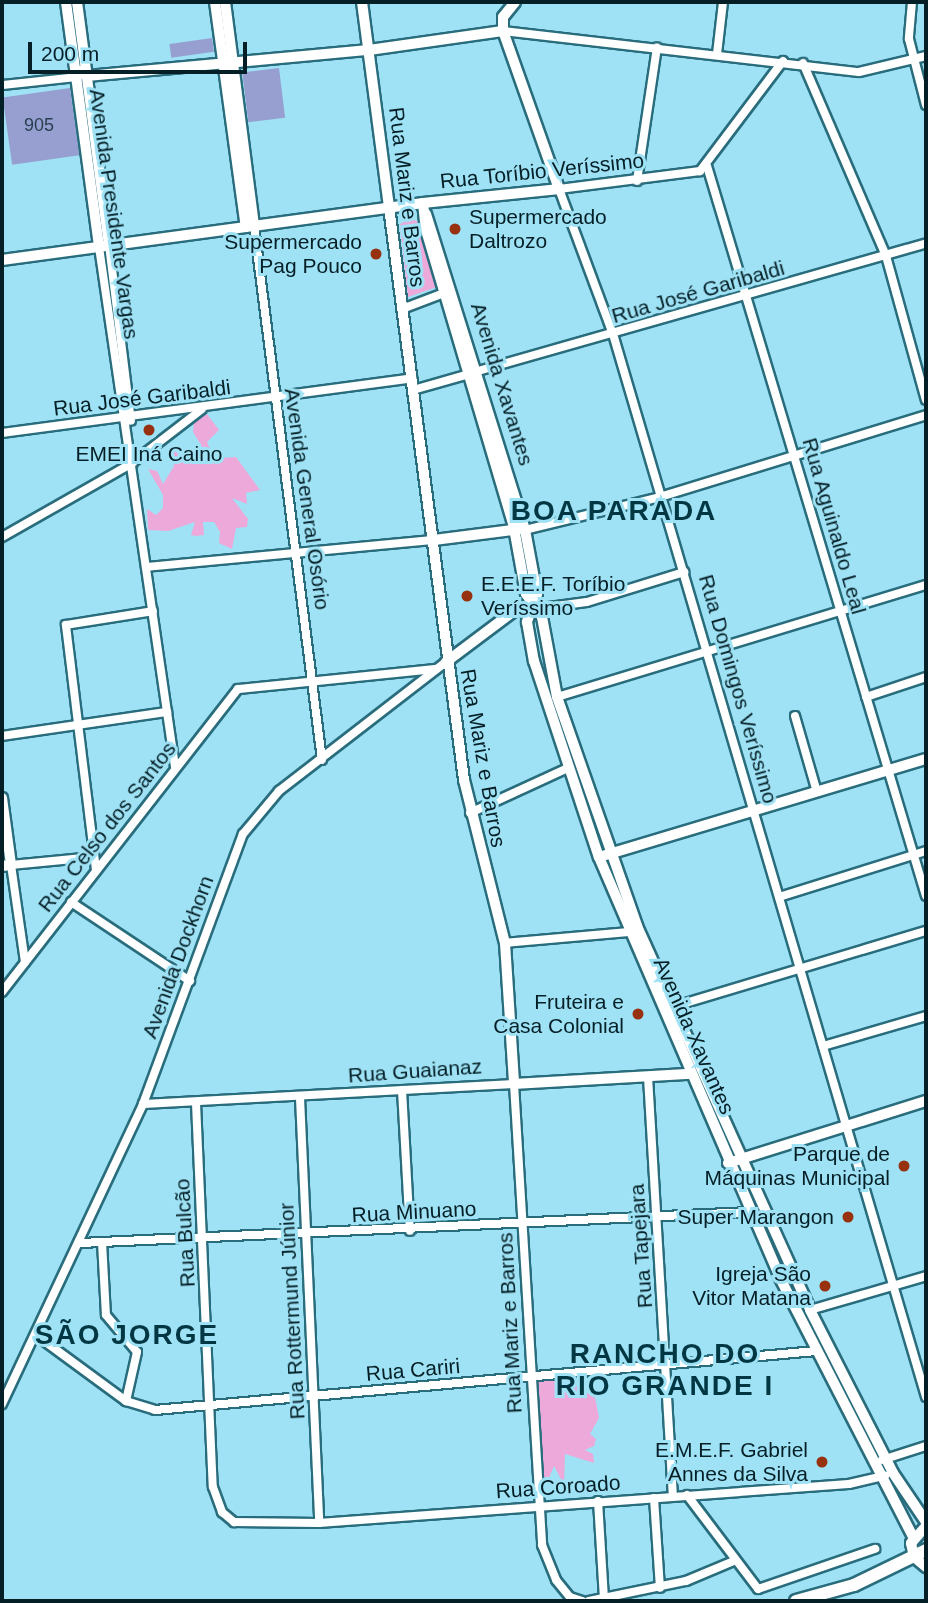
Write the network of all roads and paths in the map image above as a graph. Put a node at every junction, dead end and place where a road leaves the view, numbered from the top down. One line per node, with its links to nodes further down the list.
1 (66, 2): 18 (street, Avenida Presidente Vargas)
2 (77, 2): 18 (street, Avenida Presidente Vargas)
3 (215, 2): 16 (main road, Avenida General Osório)
4 (225, 2): 16 (main road, Avenida General Osório)
5 (362, 2): 11 (main road, Rua Mariz e Barros)
6 (515, 2): 9 (street)
7 (723, 2): 12 (street)
8 (912, 2): 14 (street)
9 (503, 31): 10 (street); 11 (street); 23 (street, Rua Domingos Veríssimo)
10 (657, 47): 12 (street); 22 (street)
11 (369, 50): 16 (street); 24 (main road, Rua Mariz e Barros)
12 (717, 54): 15 (street)
13 (926, 55): 14 (street)
14 (912, 60): 17 (street); 20 (street)
15 (783, 61): 17 (street); 21 (street)
16 (228, 63): 18 (street); 26 (main road, Avenida General Osório)
17 (803, 63): 29 (street)
18 (82, 76): 19 (street); 28 (street, Avenida Presidente Vargas)
19 (2, 85)
20 (926, 106)
21 (707, 166): 22 (street, Rua Toríbio Veríssimo); 32 (street, Rua Aguinaldo Leal)
22 (637, 181): 23 (street, Rua Toríbio Veríssimo)
23 (559, 189): 25 (street, Rua Toríbio Veríssimo); 34 (street, Rua Domingos Veríssimo)
24 (389, 207): 25 (main road, Rua Toríbio Veríssimo); 26 (main road, Rua Toríbio Veríssimo); 33 (street, Rua Mariz e Barros)
25 (425, 209): 31 (main road, Avenida Xavantes); 35 (main road, Avenida Xavantes)
26 (250, 226): 28 (main road, Rua Toríbio Veríssimo); 38 (street, Avenida General Osório)
27 (926, 243): 29 (street, Rua José Garibaldi)
28 (104, 246): 30 (main road, Rua Toríbio Veríssimo); 42 (street, Avenida Presidente Vargas); 43 (street, Avenida Presidente Vargas)
29 (886, 256): 32 (street, Rua José Garibaldi); 39 (street)
30 (2, 260)
31 (444, 293): 33 (street); 35 (main road, Avenida Xavantes)
32 (748, 296): 34 (street, Rua José Garibaldi); 46 (street, Rua Aguinaldo Leal)
33 (402, 309): 36 (street, Rua Mariz e Barros)
34 (613, 334): 35 (street, Rua José Garibaldi); 48 (street, Rua Domingos Veríssimo)
35 (473, 372): 37 (street, Rua José Garibaldi); 49 (main road, Avenida Xavantes)
36 (412, 378): 37 (street, Rua Mariz e Barros); 38 (street, Rua José Garibaldi)
37 (413, 390): 51 (street, Rua Mariz e Barros)
38 (274, 400): 40 (street, Rua José Garibaldi); 52 (street, Avenida General Osório)
39 (926, 400)
40 (202, 408): 42 (street, Rua José Garibaldi); 47 (street)
41 (926, 415): 46 (street)
42 (132, 417): 43 (street, Rua José Garibaldi); 44 (street, Avenida Presidente Vargas)
43 (122, 418): 44 (street, Avenida Presidente Vargas); 45 (street, Rua José Garibaldi)
44 (127, 431): 47 (street, Avenida Presidente Vargas)
45 (2, 433)
46 (796, 456): 48 (street); 58 (street, Rua Aguinaldo Leal)
47 (132, 463): 50 (street); 53 (street, Avenida Presidente Vargas)
48 (660, 496): 49 (street); 54 (street, Rua Domingos Veríssimo)
49 (520, 529): 51 (street); 56 (main road, Avenida Xavantes)
50 (2, 537)
51 (434, 540): 52 (street); 62 (street, Rua Mariz e Barros)
52 (296, 553): 53 (street); 65 (street, Avenida General Osório)
53 (146, 567): 57 (street, Avenida Presidente Vargas)
54 (684, 572): 56 (street); 61 (street, Rua Domingos Veríssimo)
55 (926, 585): 58 (street)
56 (533, 609): 59 (street, Avenida Dockhorn); 60 (main road); 66 (main road, Avenida Xavantes)
57 (153, 611): 68 (street, Avenida Presidente Vargas); 70 (street)
58 (841, 612): 61 (street); 67 (street, Rua Aguinaldo Leal)
59 (506, 616): 60 (street); 62 (street, Avenida Dockhorn)
60 (527, 622): 75 (main road, Avenida Xavantes)
61 (707, 651): 66 (street); 80 (street, Rua Domingos Veríssimo)
62 (446, 662): 63 (street, Avenida Dockhorn); 79 (street, Rua Mariz e Barros)
63 (436, 669): 65 (street); 72 (street, Avenida Dockhorn)
64 (926, 677): 67 (street)
65 (312, 679): 72 (street, Avenida General Osório); 74 (street, Rua Celso dos Santos)
66 (557, 697): 83 (main road, Avenida Xavantes)
67 (866, 697): 76 (street, Rua Aguinaldo Leal)
68 (167, 712): 70 (street); 74 (street, Avenida Presidente Vargas)
69 (795, 716): 77 (street)
70 (79, 724): 71 (street); 84 (street)
71 (2, 736)
72 (322, 760): 95 (street, Avenida Dockhorn)
73 (926, 760): 76 (street)
74 (175, 767): 86 (street, Rua Celso dos Santos)
75 (568, 768): 79 (street); 83 (main road, Avenida Xavantes)
76 (888, 771): 77 (street); 82 (street, Rua Aguinaldo Leal)
77 (817, 792): 80 (street)
78 (2, 798): 85 (street)
79 (470, 813): 92 (street, Rua Mariz e Barros)
80 (754, 813): 83 (street); 88 (street, Rua Domingos Veríssimo)
81 (926, 850): 82 (street)
82 (914, 854): 87 (street, Rua Aguinaldo Leal); 88 (street)
83 (604, 856): 91 (main road, Avenida Xavantes); 97 (main road, Avenida Xavantes)
84 (94, 857): 85 (street); 86 (street)
85 (6, 866): 93 (street)
86 (96, 870): 89 (street, Rua Celso dos Santos)
87 (926, 896)
88 (779, 897): 94 (street, Rua Domingos Veríssimo)
89 (71, 902): 93 (street, Rua Celso dos Santos); 95 (street)
90 (926, 931): 94 (street)
91 (628, 932): 92 (street); 100 (main road, Avenida Xavantes)
92 (505, 943): 102 (street, Rua Mariz e Barros)
93 (25, 962): 96 (street, Rua Celso dos Santos)
94 (800, 968): 97 (street); 99 (street, Rua Domingos Veríssimo)
95 (190, 981): 107 (street, Avenida Dockhorn)
96 (2, 992)
97 (672, 1007): 109 (main road, Avenida Xavantes)
98 (926, 1016): 99 (street)
99 (823, 1046): 108 (street, Rua Domingos Veríssimo)
100 (690, 1074): 101 (street, Rua Guaianaz); 110 (main road, Avenida Xavantes)
101 (648, 1077): 102 (street, Rua Guaianaz); 112 (street, Rua Tapejara)
102 (514, 1084): 103 (street, Rua Guaianaz); 113 (street, Rua Mariz e Barros)
103 (402, 1090): 104 (street, Rua Guaianaz); 114 (street)
104 (300, 1098): 106 (street, Rua Guaianaz); 115 (street, Rua Rottermund Júnior)
105 (926, 1101): 108 (street)
106 (196, 1102): 107 (street, Rua Guaianaz); 116 (street, Rua Bulcão)
107 (143, 1104): 118 (street, Avenida Dockhorn)
108 (847, 1125): 109 (street); 120 (street, Rua Domingos Veríssimo)
109 (740, 1158): 110 (street); 121 (main road, Avenida Xavantes)
110 (728, 1163): 111 (main road, Avenida Xavantes)
111 (750, 1212): 112 (street, Rua Minuano); 123 (main road, Avenida Xavantes)
112 (656, 1218): 113 (street, Rua Minuano); 124 (street, Rua Tapejara)
113 (524, 1224): 114 (street, Rua Minuano); 125 (street, Rua Mariz e Barros)
114 (410, 1231): 115 (street, Rua Minuano)
115 (307, 1235): 116 (street, Rua Minuano); 126 (street, Rua Rottermund Júnior)
116 (203, 1237): 117 (street, Rua Minuano); 130 (street, Rua Bulcão)
117 (102, 1242): 118 (street, Rua Minuano); 128 (street)
118 (80, 1243): 122 (street, Avenida Dockhorn)
119 (926, 1276): 120 (street)
120 (894, 1286): 121 (street); 127 (street, Rua Domingos Veríssimo)
121 (810, 1310): 132 (main road, Avenida Xavantes)
122 (36, 1335): 128 (street, Rua Cariri); 129 (street, Avenida Dockhorn)
123 (816, 1351): 124 (street, Rua Cariri); 132 (main road, Avenida Xavantes)
124 (668, 1364): 125 (street, Rua Cariri); 135 (street, Rua Tapejara)
125 (532, 1378): 126 (street, Rua Cariri); 138 (street, Rua Mariz e Barros)
126 (314, 1396): 130 (street, Rua Cariri); 140 (street, Rua Rottermund Júnior)
127 (926, 1397)
128 (126, 1401): 130 (street, Rua Cariri)
129 (2, 1404)
130 (211, 1405): 139 (street, Rua Bulcão)
131 (926, 1446): 132 (street)
132 (881, 1461): 133 (main road, Avenida Xavantes)
133 (889, 1475): 134 (street, Rua Coroado); 141 (main road, Avenida Xavantes); 142 (main road, Avenida Xavantes)
134 (687, 1495): 135 (street, Rua Coroado); 146 (street)
135 (673, 1496): 136 (street, Rua Coroado)
136 (654, 1497): 137 (street, Rua Coroado); 148 (street)
137 (598, 1501): 138 (street, Rua Coroado); 149 (street)
138 (538, 1505): 140 (street, Rua Coroado); 150 (street, Rua Mariz e Barros)
139 (234, 1522): 140 (street, Rua Coroado)
140 (319, 1523)
141 (926, 1524): 142 (main road, Avenida Xavantes)
142 (913, 1537): 145 (main road, Avenida Xavantes)
143 (875, 1549): 146 (street)
144 (926, 1550): 145 (main road)
145 (914, 1557): 147 (main road); 152 (main road)
146 (736, 1560): 148 (street)
147 (926, 1567)
148 (660, 1588): 149 (street)
149 (604, 1599): 151 (street)
150 (582, 1601)
151 (589, 1601)
152 (796, 1601)

